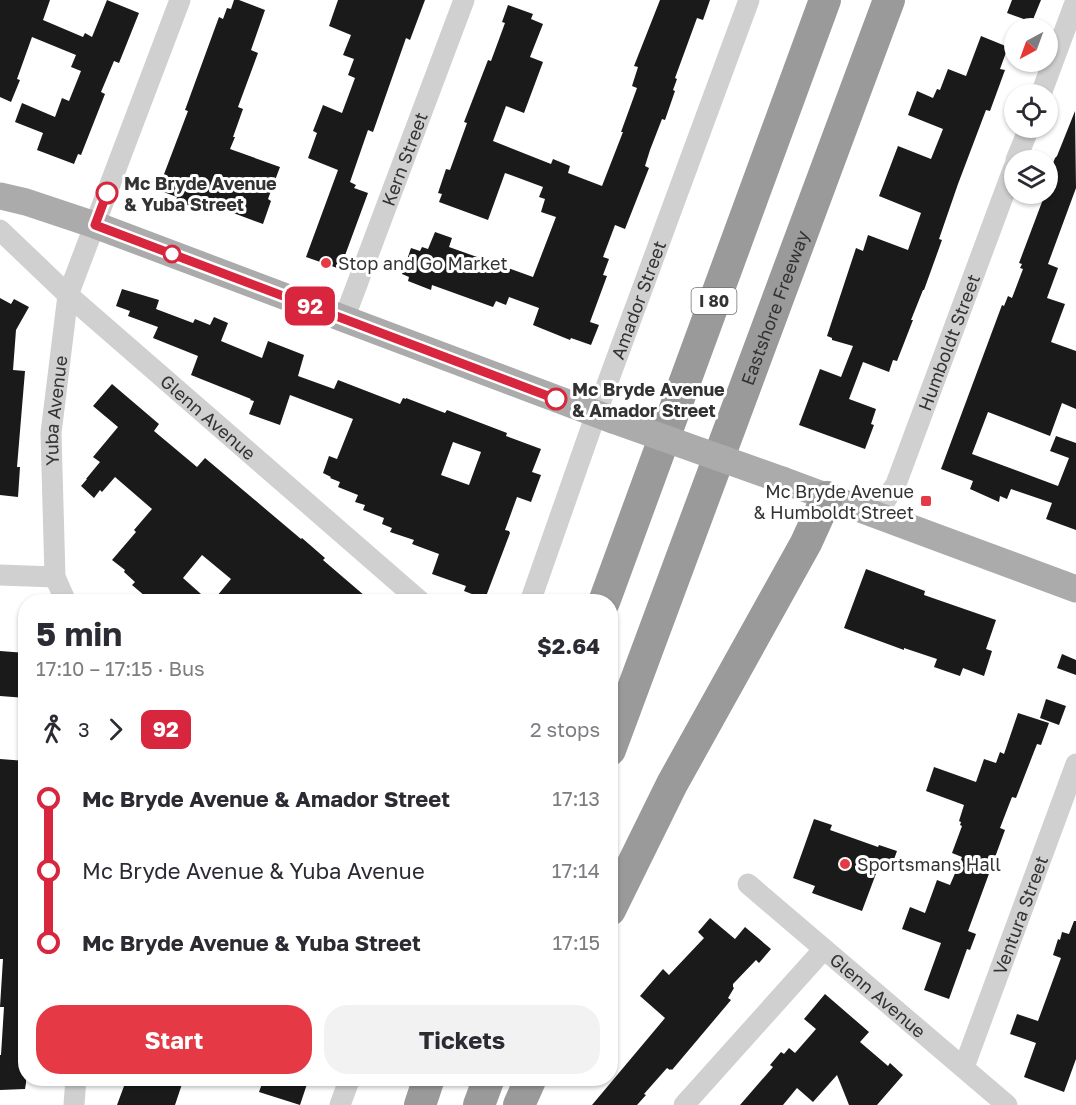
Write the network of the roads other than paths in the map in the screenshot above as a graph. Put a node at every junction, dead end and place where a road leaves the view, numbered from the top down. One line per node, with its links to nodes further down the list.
1 (180, 0): 10 (street, Yuba Avenue)
2 (464, 0): 13 (street, Kern Street)
3 (749, 0): 14 (street, Amador Street)
4 (825, 0): 23 (highway, I 80)
5 (889, 0): 24 (highway, Eastshore Freeway)
6 (1076, 0): 7 (street)
7 (1045, 84)
8 (1004, 194): 16 (street, Humboldt Street)
9 (0, 196): 10 (main road)
10 (95, 225): 12 (street, Yuba Avenue); 13 (main road)
11 (0, 230): 12 (street, Glenn Avenue)
12 (68, 295): 18 (street, Yuba Avenue); 21 (street, Glenn Avenue)
13 (344, 319): 14 (main road)
14 (605, 417): 15 (main road, bridge); 22 (street, Amador Street)
15 (827, 497): 16 (main road); 27 (highway)
16 (876, 515): 19 (main road)
17 (0, 575): 18 (street)
18 (55, 577): 20 (street, Yuba Avenue)
19 (1076, 589)
20 (62, 594)
21 (412, 594)
22 (533, 594)
23 (607, 594)
24 (618, 728)
25 (1076, 764): 29 (street, Ventura Street)
26 (748, 884): 28 (street, Glenn Avenue)
27 (618, 894)
28 (824, 949): 29 (street, Glenn Avenue); 40 (street)
29 (964, 1067): 41 (street, Glenn Avenue)
30 (75, 1086): 35 (street)
31 (347, 1086): 36 (street)
32 (426, 1086): 37 (highway)
33 (486, 1086): 38 (highway)
34 (527, 1086): 39 (highway)
35 (74, 1105)
36 (340, 1105)
37 (420, 1105)
38 (479, 1105)
39 (519, 1105)
40 (684, 1105)
41 (1007, 1105)

